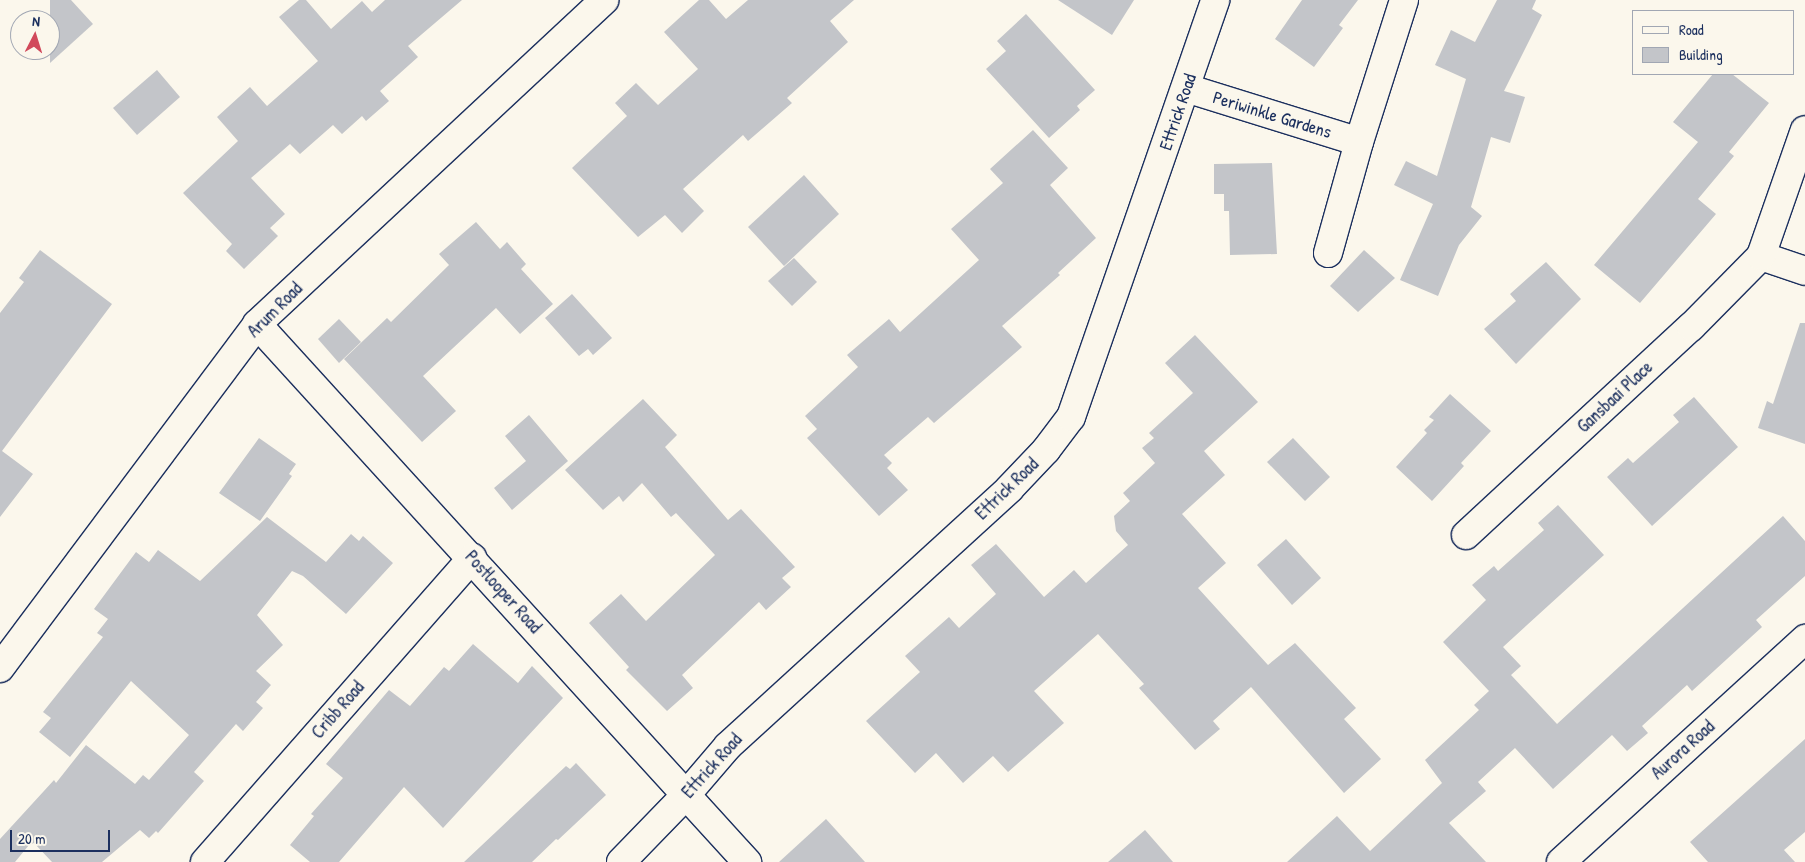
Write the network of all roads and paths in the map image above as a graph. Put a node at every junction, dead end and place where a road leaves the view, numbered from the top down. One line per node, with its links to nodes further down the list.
1 (605, 0): 10 (street, Arum Road)
2 (1215, 0): 4 (street, Ettrick Road)
3 (1404, 0): 6 (street)
4 (1186, 88): 6 (street, Periwinkle Gardens); 15 (street, Ettrick Road)
5 (1805, 130): 8 (street, Gansbaai Place)
6 (1359, 142): 7 (street)
7 (1328, 253)
8 (1762, 256): 9 (street); 11 (street, Gansbaai Place)
9 (1805, 272)
10 (257, 324): 12 (street, Postlooper Road); 14 (street, Arum Road)
11 (1466, 535)
12 (472, 558): 15 (street, Postlooper Road); 16 (street, Cribb Road)
13 (1805, 639): 19 (street, Aurora Road)
14 (0, 668)
15 (686, 796): 17 (street, Ettrick Road); 18 (street, Postlooper Road)
16 (205, 862)
17 (621, 862)
18 (747, 862)
19 (1561, 862)

